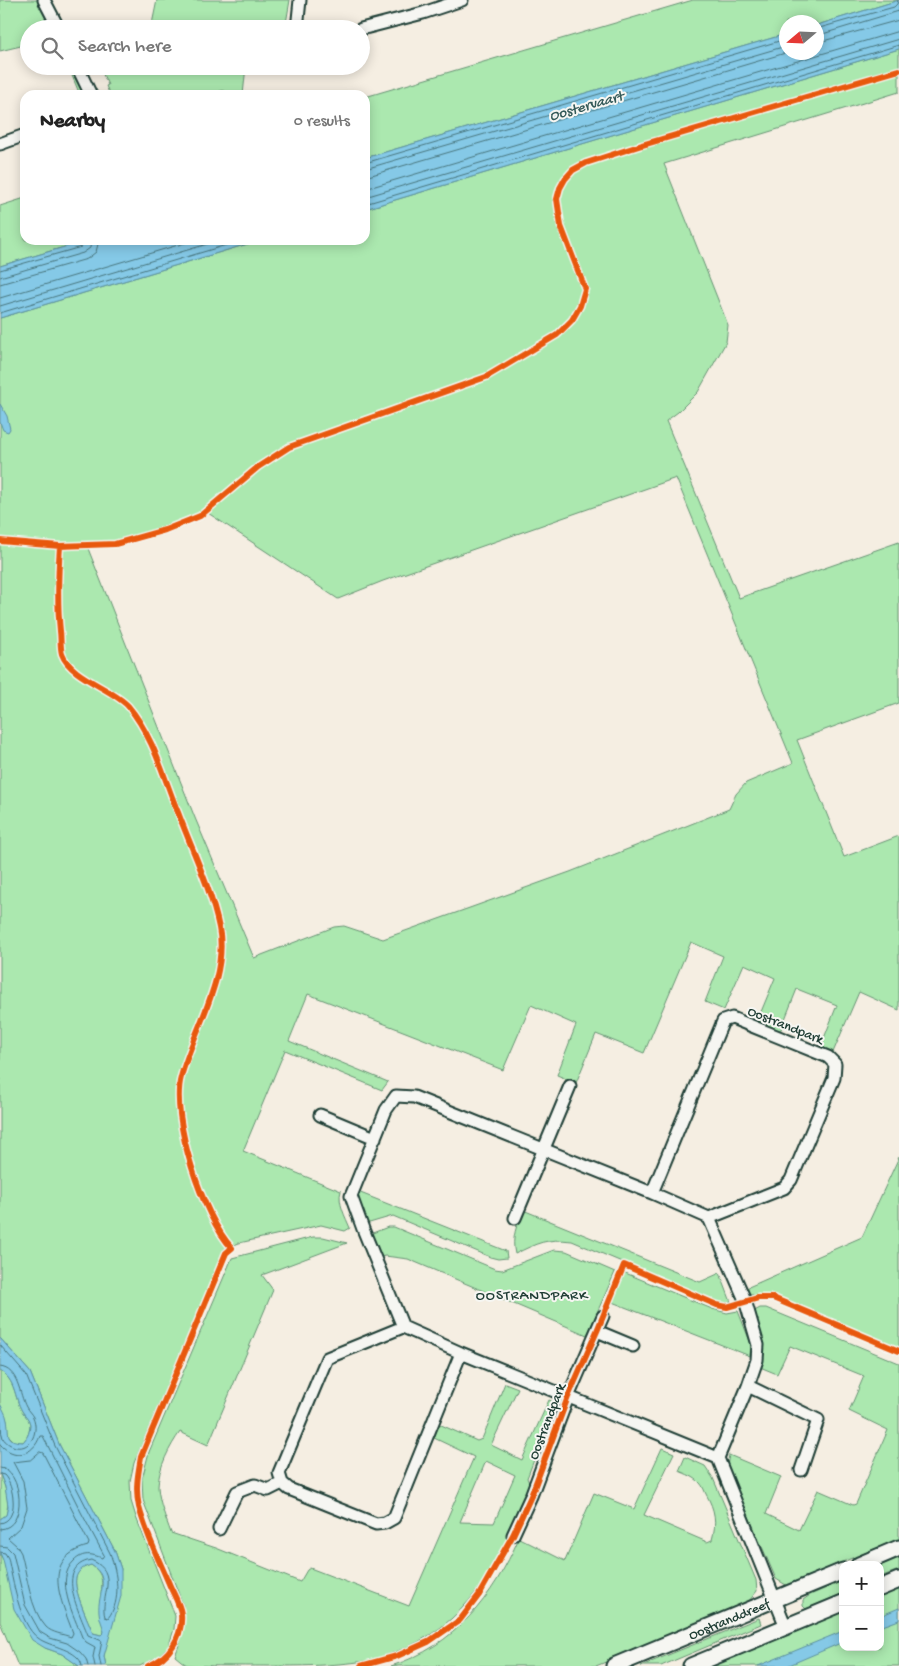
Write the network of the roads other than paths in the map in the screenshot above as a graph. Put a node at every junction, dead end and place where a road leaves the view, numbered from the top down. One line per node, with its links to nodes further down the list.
1 (44, 0): 4 (street)
2 (300, 0): 5 (street)
3 (462, 0): 6 (street)
4 (54, 20)
5 (298, 20)
6 (370, 27)
7 (81, 75): 8 (street)
8 (89, 90)
9 (20, 138): 10 (street)
10 (0, 144)
11 (570, 1086): 14 (street)
12 (320, 1116): 13 (street)
13 (376, 1138): 14 (street); 19 (street)
14 (543, 1150): 15 (street); 16 (street)
15 (652, 1193): 17 (street); 17 (street, Oostrandpark)
16 (515, 1218)
17 (709, 1218): 23 (street)
18 (603, 1316): 20 (street, Oostrandpark)
19 (403, 1327): 22 (street, Oostrandpark); 27 (street)
20 (597, 1331): 21 (street); 24 (street, Oostrandpark)
21 (633, 1346)
22 (461, 1353): 24 (street, Oostrandpark); 27 (street)
23 (748, 1386): 25 (street); 26 (street)
24 (568, 1396): 25 (street, Oostrandpark); 29 (street, Oostrandpark)
25 (718, 1458): 35 (street)
26 (801, 1470)
27 (282, 1483): 28 (street)
28 (220, 1529)
29 (514, 1535)
30 (899, 1548): 31 (main road)
31 (868, 1561)
32 (839, 1573): 35 (main road, Oostranddreef)
33 (899, 1580): 34 (main road)
34 (884, 1586)
35 (776, 1599): 37 (street); 38 (main road, Oostranddreef)
36 (839, 1605): 37 (main road, Oostranddreef)
37 (786, 1627): 39 (main road, Oostranddreef)
38 (614, 1666)
39 (691, 1666)

